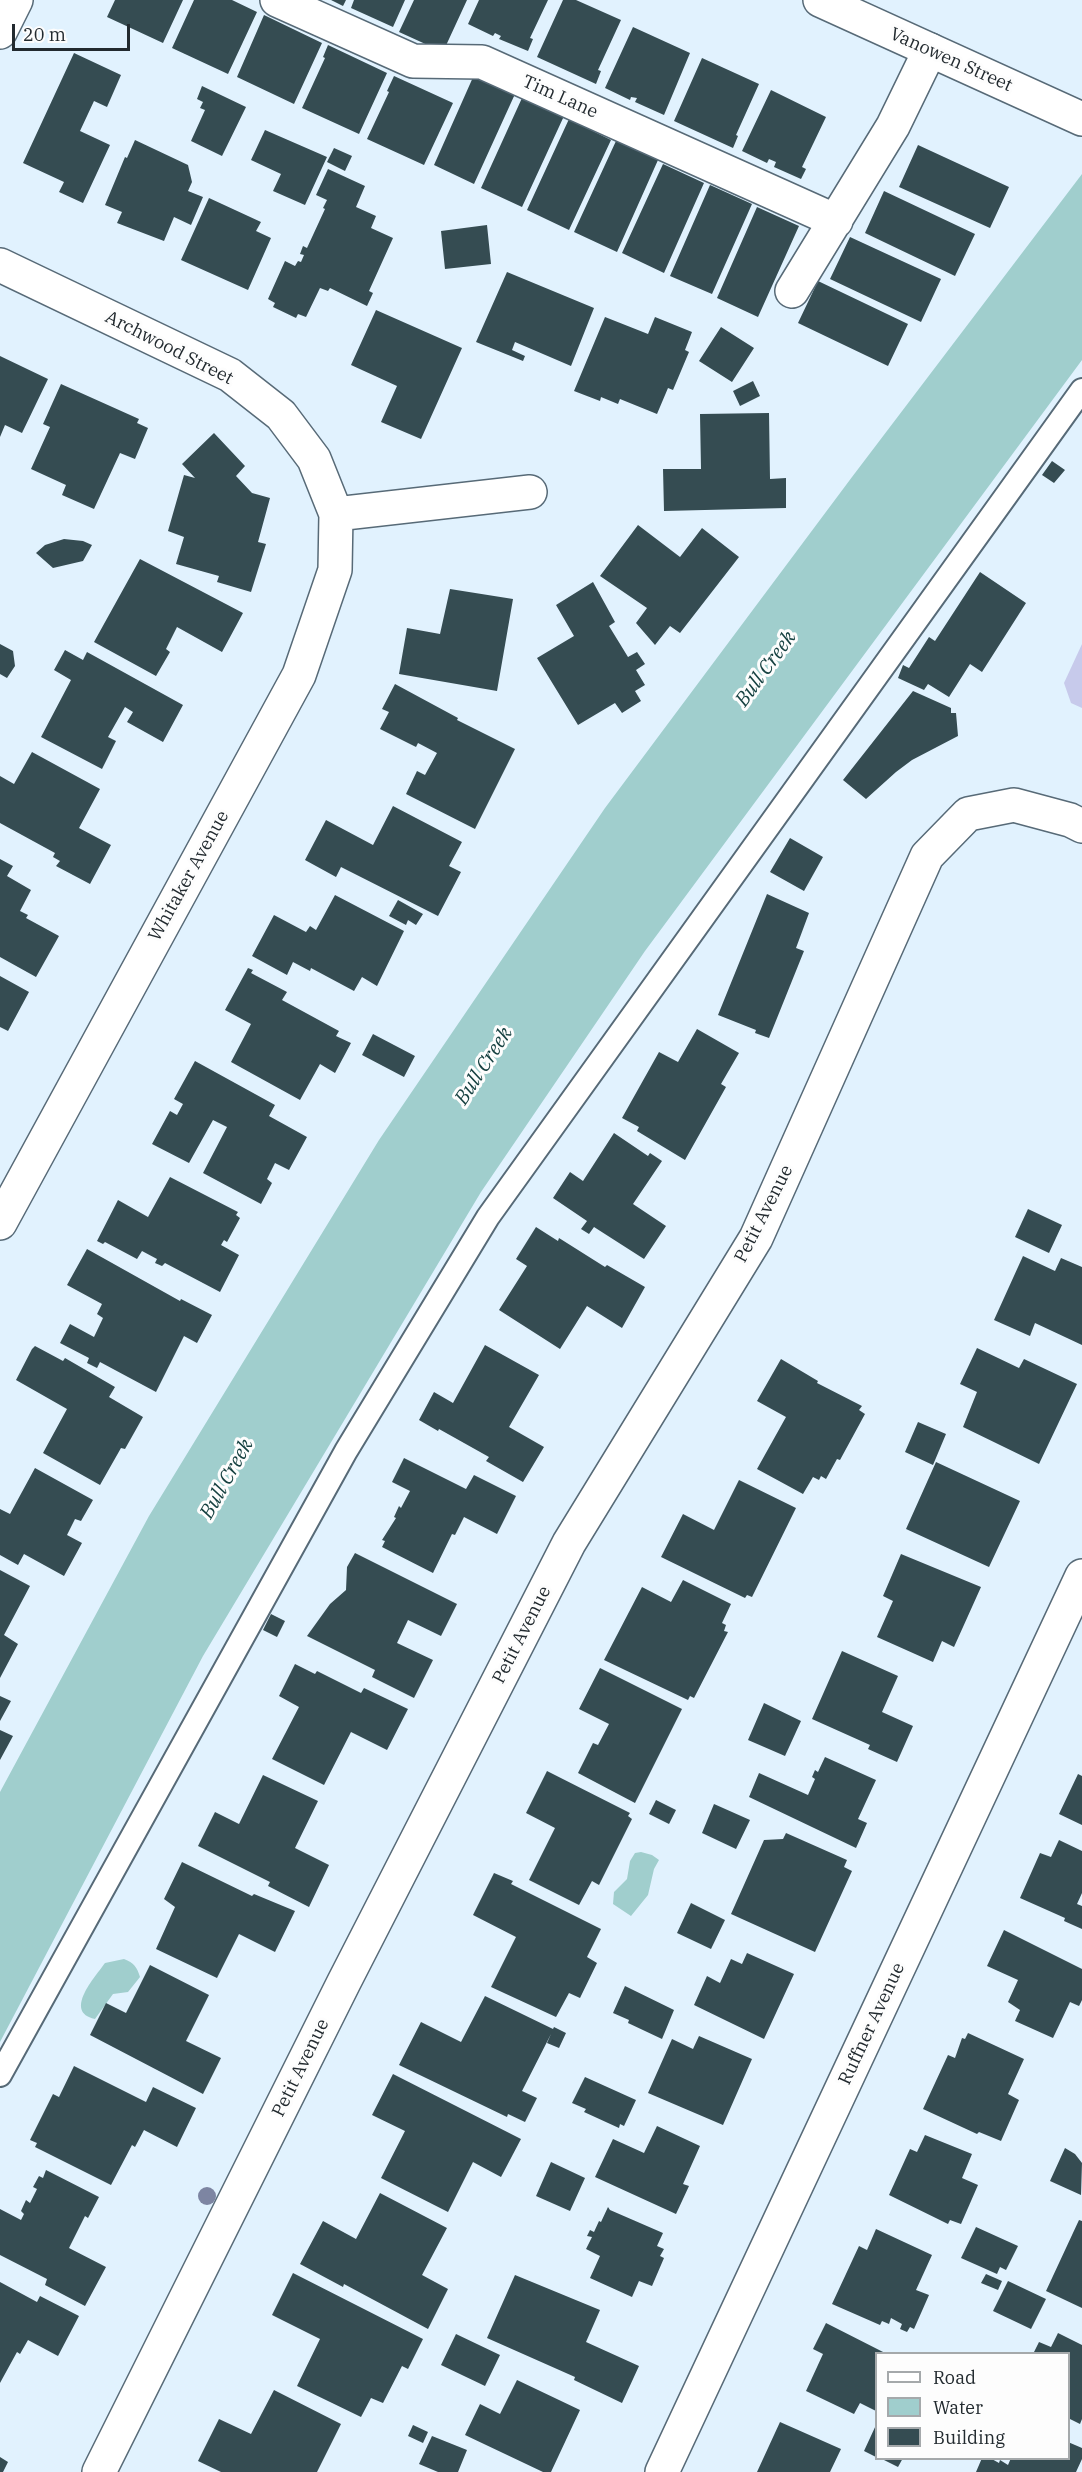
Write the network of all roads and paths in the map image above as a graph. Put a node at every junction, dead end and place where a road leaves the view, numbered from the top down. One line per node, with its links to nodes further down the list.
1 (16, 0): 4 (street)
2 (277, 0): 7 (street, Tim Lane)
3 (820, 0): 5 (street, Vanowen Street)
4 (0, 32)
5 (930, 50): 6 (street, Vanowen Street); 7 (street)
6 (1082, 119)
7 (836, 221): 9 (street)
8 (0, 265): 12 (street, Archwood Street)
9 (792, 291)
10 (1082, 390): 16 (lane)
11 (530, 492): 12 (street)
12 (336, 514): 14 (street, Whitaker Avenue)
13 (1082, 826): 17 (street, Petit Avenue)
14 (0, 1223)
15 (1082, 1576): 18 (street, Ruffner Avenue)
16 (0, 2074)
17 (99, 2472)
18 (662, 2472)

